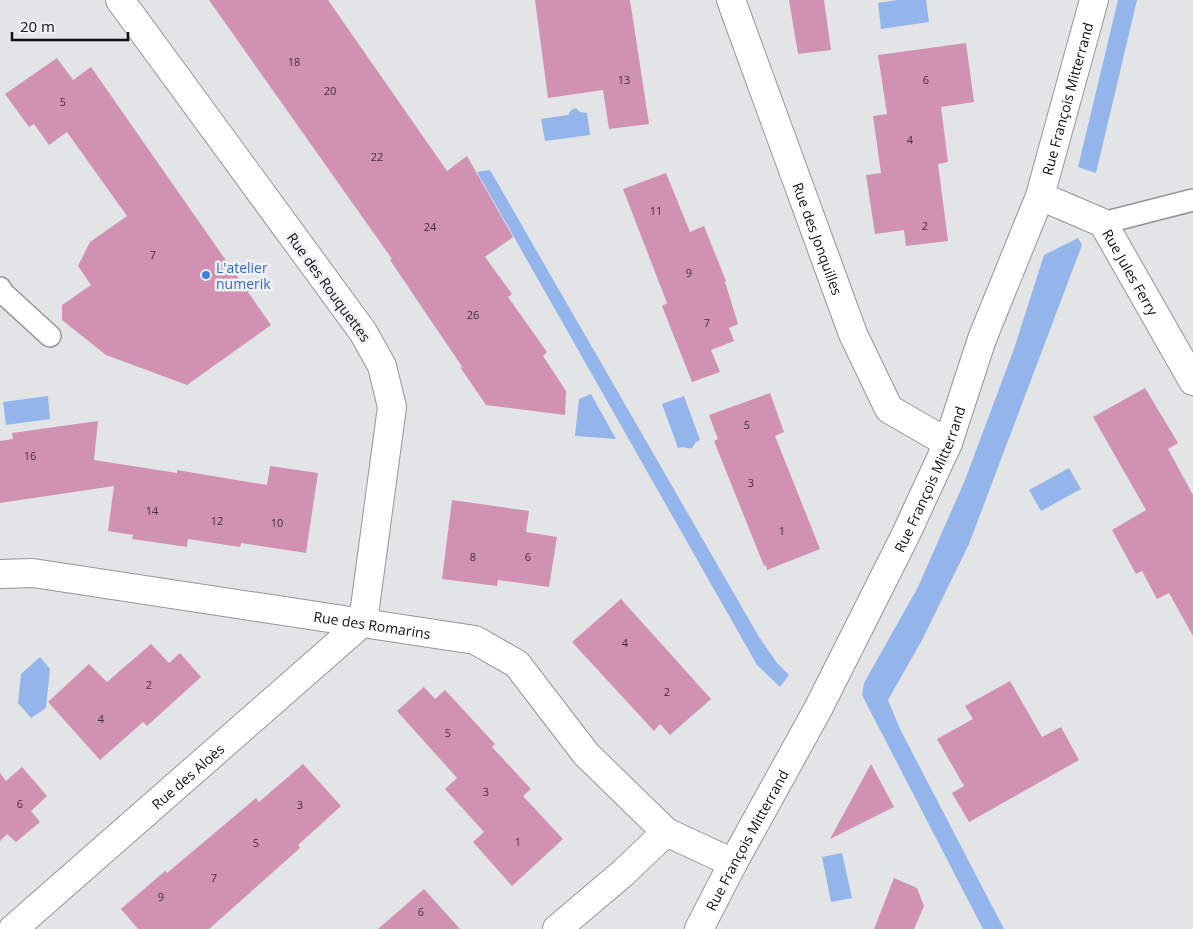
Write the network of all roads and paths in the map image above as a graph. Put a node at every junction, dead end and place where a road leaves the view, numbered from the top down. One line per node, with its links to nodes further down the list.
1 (120, 0): 12 (street, Rue des Rouquettes)
2 (731, 0): 10 (street, Rue des Jonquilles)
3 (1094, 0): 4 (street, Rue François Mitterrand)
4 (1040, 196): 6 (street, Rue Jules Ferry); 10 (street, Rue François Mitterrand)
5 (1193, 200): 6 (lane)
6 (1103, 223): 9 (street, Rue Jules Ferry)
7 (0, 288): 8 (lane)
8 (50, 336)
9 (1193, 382)
10 (948, 443): 14 (street, Rue François Mitterrand)
11 (0, 574): 12 (street, Rue des Romarins)
12 (363, 622): 13 (street, Rue des Romarins); 15 (street, Rue des Aloès)
13 (666, 832): 14 (street, Rue des Romarins); 16 (street)
14 (733, 863): 17 (street, Rue François Mitterrand)
15 (14, 929)
16 (557, 929)
17 (699, 929)

